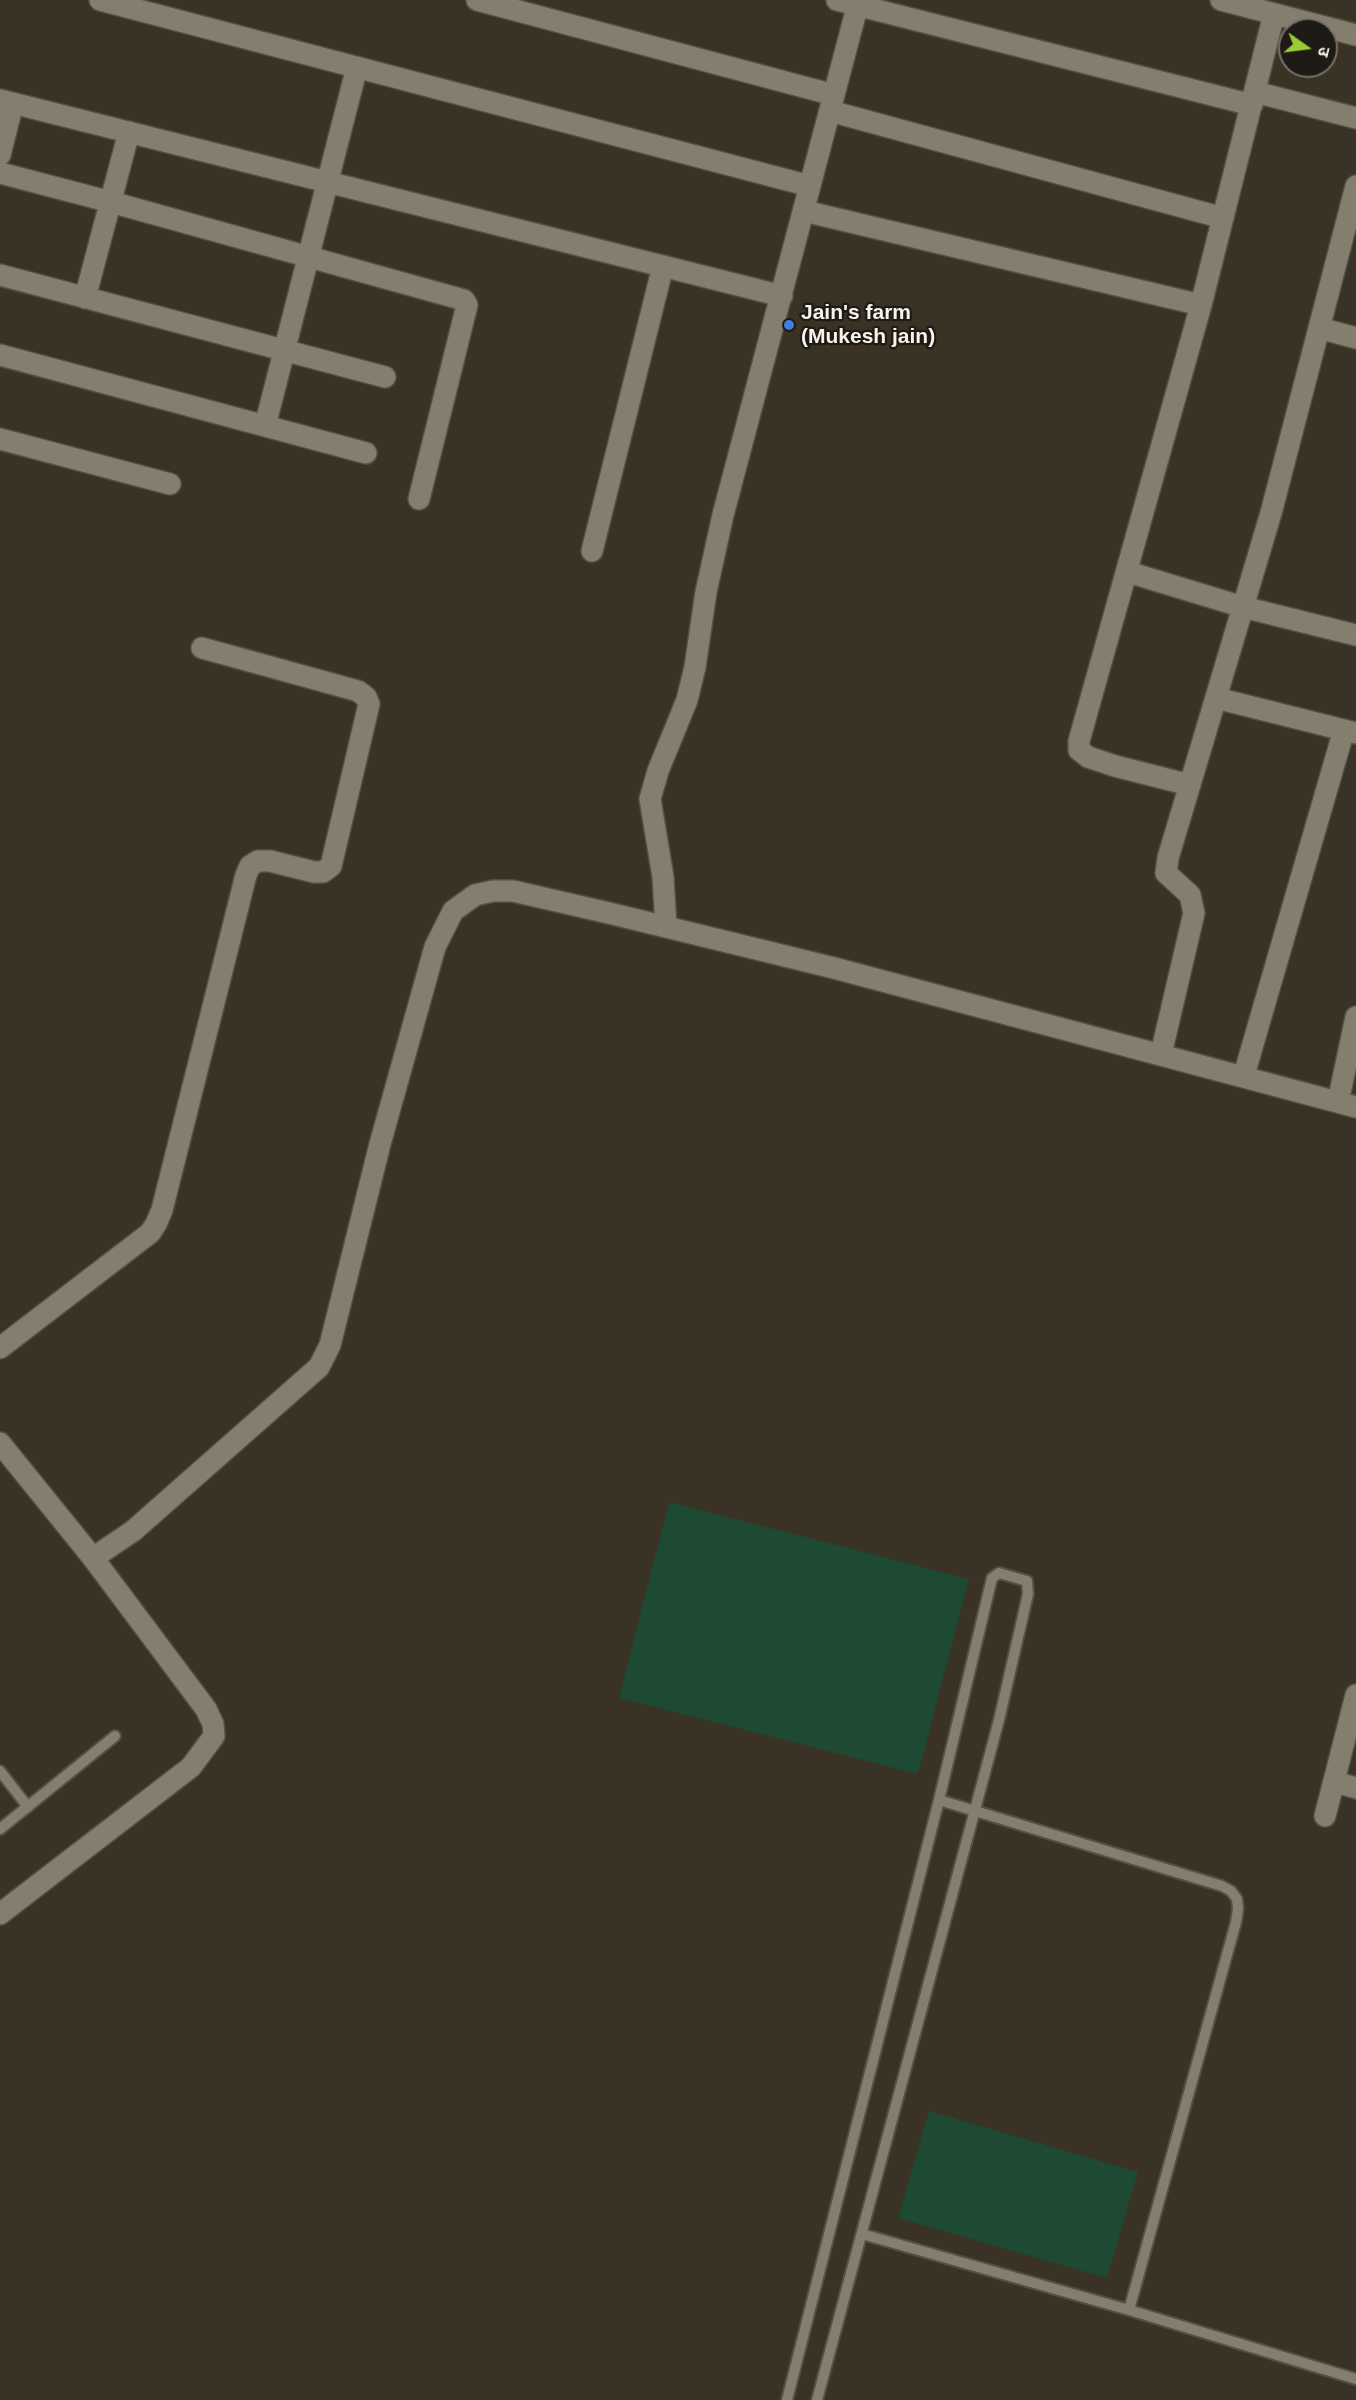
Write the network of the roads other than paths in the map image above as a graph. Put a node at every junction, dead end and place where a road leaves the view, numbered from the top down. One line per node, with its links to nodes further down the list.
1 (100, 0): 8 (street)
2 (477, 0): 11 (street)
3 (837, 0): 5 (street)
4 (1221, 0): 6 (street)
5 (858, 3): 9 (street); 11 (street)
6 (1274, 14): 7 (street); 9 (street)
7 (1356, 35)
8 (357, 68): 16 (street); 17 (street)
9 (1254, 98): 12 (street); 21 (street)
10 (6, 102): 13 (street); 14 (street)
11 (832, 103): 17 (street); 21 (street)
12 (1356, 118)
13 (129, 132): 16 (street); 19 (street)
14 (0, 155)
15 (0, 173): 19 (street)
16 (327, 182): 23 (street); 24 (street)
17 (810, 186): 20 (street)
18 (1356, 186): 22 (street)
19 (111, 202): 23 (street); 27 (street)
20 (804, 212): 26 (street); 28 (street)
21 (1223, 218): 28 (street)
22 (1351, 226): 29 (street)
23 (308, 257): 31 (street); 38 (street)
24 (663, 266): 26 (street); 39 (street)
25 (0, 275): 27 (street)
26 (782, 296): 47 (street)
27 (85, 298): 31 (street)
28 (1201, 305): 40 (street)
29 (1319, 328): 30 (street); 41 (street)
30 (1356, 338)
31 (284, 351): 33 (street); 34 (street)
32 (0, 355): 34 (street)
33 (385, 377)
34 (265, 426): 36 (street)
35 (0, 439): 37 (street)
36 (366, 453)
37 (170, 484)
38 (418, 499)
39 (592, 551)
40 (1128, 572): 41 (street); 46 (street)
41 (1243, 607): 42 (street); 44 (street)
42 (1356, 635)
43 (202, 648): 52 (street)
44 (1216, 698): 45 (street); 46 (street)
45 (1350, 732): 50 (street)
46 (1190, 785): 49 (street)
47 (666, 927): 49 (street); 54 (street)
48 (1356, 1017): 51 (street)
49 (1161, 1054): 50 (street)
50 (1244, 1075): 51 (street)
51 (1347, 1104)
52 (0, 1348)
53 (0, 1443): 54 (street)
54 (93, 1558): 65 (street)
55 (1356, 1695): 58 (street)
56 (115, 1736): 61 (lane)
57 (0, 1771): 61 (lane)
58 (1335, 1782): 59 (street); 63 (street)
59 (1356, 1788)
60 (939, 1800): 62 (lane); 62 (lane); 69 (lane)
61 (28, 1807): 64 (lane)
62 (975, 1811): 66 (lane); 67 (lane)
63 (1325, 1816)
64 (0, 1829)
65 (0, 1914)
66 (862, 2234): 67 (lane); 70 (lane)
67 (1129, 2310): 68 (lane)
68 (1356, 2379)
69 (787, 2400)
70 (817, 2400)

